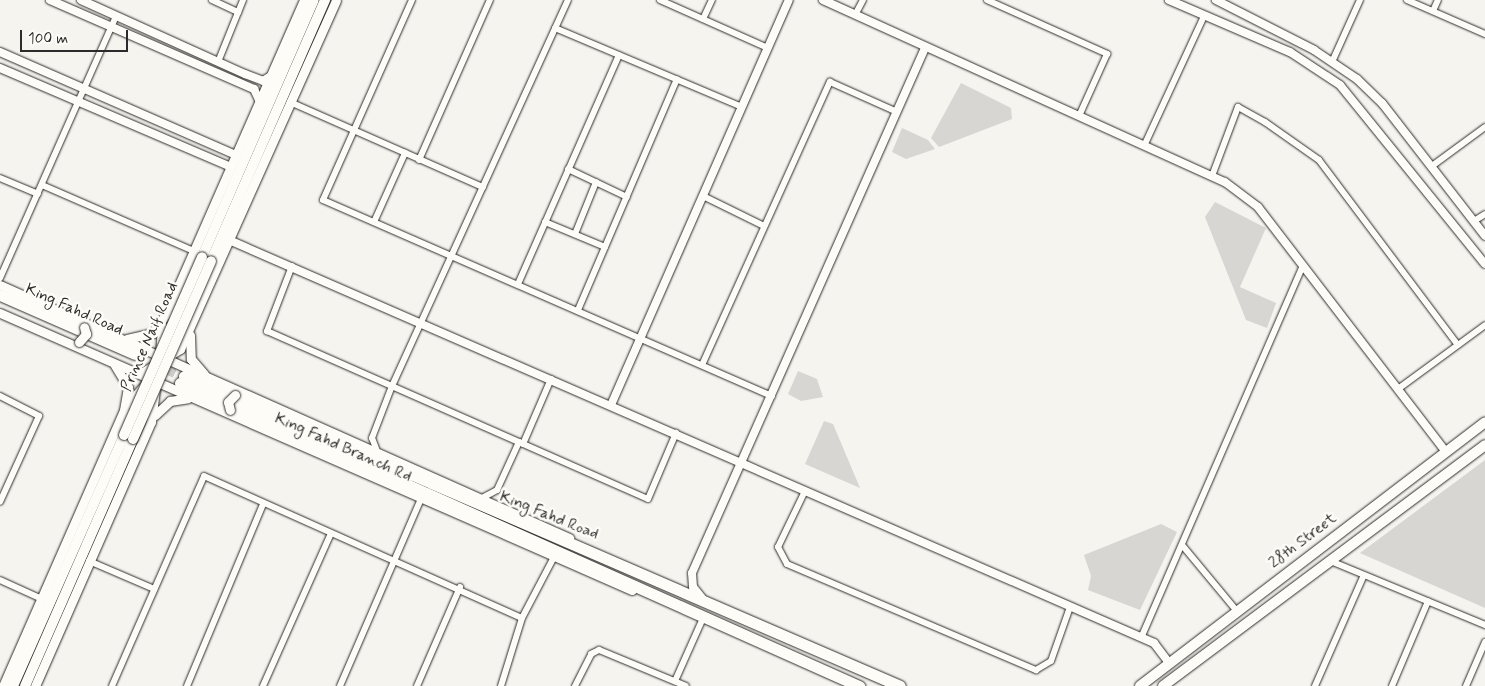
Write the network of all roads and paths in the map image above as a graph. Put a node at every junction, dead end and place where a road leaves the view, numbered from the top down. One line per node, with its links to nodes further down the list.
1 (50, 0): 30 (street)
2 (81, 0): 27 (street)
3 (212, 0): 25 (street)
4 (243, 0): 25 (street)
5 (304, 0): 40 (main road, Prince Naif Road)
6 (314, 0): 78 (main road, Prince Naif Road)
7 (325, 0): 78 (main road, Prince Naif Road)
8 (336, 0): 45 (main road)
9 (412, 0): 50 (street)
10 (490, 0): 56 (street)
11 (568, 0): 31 (street)
12 (660, 0): 29 (street)
13 (712, 0): 29 (street)
14 (789, 0): 33 (street)
15 (823, 0): 26 (street)
16 (864, 0): 26 (street)
17 (987, 0): 23 (street)
18 (1168, 0): 28 (street)
19 (1216, 0): 38 (street)
20 (1360, 0): 38 (street)
21 (1407, 0): 24 (street)
22 (1438, 0): 24 (street)
23 (996, 2): 48 (street)
24 (1433, 11): 32 (street)
25 (238, 12): 37 (street)
26 (855, 15): 34 (street)
27 (116, 16): 30 (street); 37 (street)
28 (1204, 16): 52 (street); 79 (street)
29 (703, 19): 33 (street)
30 (111, 27): 42 (street); 44 (street)
31 (555, 28): 36 (street); 64 (street)
32 (1485, 34)
33 (768, 48): 46 (street)
34 (925, 48): 47 (street); 48 (street)
35 (0, 52): 42 (street)
36 (619, 55): 41 (street); 59 (street)
37 (218, 62): 40 (street)
38 (1332, 62): 57 (street)
39 (0, 68): 43 (street)
40 (271, 76): 44 (main road, Prince Naif Road)
41 (677, 79): 46 (street); 67 (street)
42 (83, 88): 43 (street); 51 (street)
43 (78, 102): 54 (street); 63 (street)
44 (260, 102): 55 (main road, Prince Naif Road)
45 (290, 102): 50 (street); 75 (main road)
46 (742, 106): 66 (street)
47 (897, 112): 72 (street); 113 (street)
48 (1079, 116): 52 (street)
49 (1485, 127): 57 (street)
50 (352, 129): 53 (street); 70 (street)
51 (206, 142): 54 (street); 55 (street)
52 (1144, 146): 60 (street)
53 (405, 153): 56 (street); 70 (street)
54 (201, 155): 58 (street)
55 (236, 156): 58 (main road, Prince Naif Road)
56 (419, 160): 64 (street)
57 (1432, 166): 69 (street)
58 (231, 167): 78 (main road, Prince Naif Road)
59 (568, 169): 62 (street); 71 (street)
60 (1212, 176): 81 (street); 101 (street)
61 (0, 178): 65 (street)
62 (596, 182): 67 (street); 73 (street)
63 (42, 185): 65 (street); 78 (street)
64 (483, 188): 77 (street)
65 (38, 194): 82 (street)
66 (703, 196): 72 (street); 98 (street)
67 (626, 197): 76 (street)
68 (1485, 214): 69 (street)
69 (1474, 221): 74 (street)
70 (374, 222): 77 (street)
71 (545, 222): 73 (street); 84 (street)
72 (764, 226): 104 (street)
73 (575, 234): 76 (street)
74 (1485, 236)
75 (229, 240): 80 (street); 86 (main road)
76 (605, 247): 89 (street)
77 (452, 255): 84 (street); 94 (street)
78 (202, 256): 83 (main road, Prince Naif Road); 123 (main road, Prince Naif Road, bridge)
79 (1485, 264)
80 (292, 266): 94 (street); 109 (street)
81 (1303, 266): 110 (street); 135 (street)
82 (0, 278)
83 (183, 278): 86 (main road); 90 (main road, Prince Naif Road)
84 (518, 284): 89 (street)
85 (0, 285): 95 (main road)
86 (208, 288): 97 (main road)
87 (0, 295): 102 (highway, King Fahd Road)
88 (0, 303): 102 (highway, King Fahd Road)
89 (578, 310): 98 (street)
90 (167, 312): 99 (main road); 105 (main road)
91 (0, 313): 92 (main road)
92 (10, 318): 93 (street); 100 (main road)
93 (0, 321)
94 (422, 322): 108 (street); 109 (street)
95 (82, 323): 99 (main road); 100 (main road, bridge)
96 (1485, 325): 101 (street)
97 (191, 327): 105 (main road); 106 (main road)
98 (640, 338): 104 (street); 115 (street)
99 (122, 339): 102 (main road)
100 (75, 343): 103 (main road)
101 (1458, 345): 110 (street)
102 (137, 354): 105 (main road)
103 (108, 360): 105 (main road); 116 (main road)
104 (702, 365): 113 (street)
105 (158, 369): 107 (main road, King Fahd Branch Rd); 107 (main road); 116 (main road); 119 (main road)
106 (207, 377): 107 (main road, King Fahd Branch Rd); 111 (main road, King Fahd Branch Rd)
107 (179, 379): 114 (main road, King Fahd Branch Rd); 136 (highway, King Fahd Road); 148 (highway, King Fahd Road)
108 (552, 379): 115 (street); 124 (street)
109 (392, 386): 124 (street); 126 (street)
110 (1398, 389): 127 (street)
111 (245, 394): 117 (main road, bridge); 126 (main road, King Fahd Branch Rd)
112 (0, 396): 132 (street)
113 (772, 396): 128 (street)
114 (191, 398): 117 (main road, King Fahd Branch Rd); 119 (main road)
115 (611, 405): 122 (street)
116 (124, 410): 118 (main road, Prince Naif Road)
117 (237, 418): 131 (main road, King Fahd Branch Rd)
118 (121, 420): 121 (main road); 145 (main road, Prince Naif Road)
119 (151, 422): 121 (main road)
120 (1485, 422): 127 (main road, 28th Street)
121 (146, 433): 139 (main road)
122 (676, 433): 124 (street); 128 (street)
123 (129, 437): 160 (main road, Prince Naif Road); 161 (main road, Prince Naif Road)
124 (521, 443): 130 (street)
125 (1485, 445): 140 (main road, 28th Street)
126 (377, 451): 130 (main road, King Fahd Branch Rd)
127 (1446, 452): 150 (main road, 28th Street)
128 (743, 463): 129 (street); 146 (street)
129 (805, 491): 149 (street); 149 (street)
130 (484, 497): 136 (main road, King Fahd Branch Rd)
131 (421, 499): 137 (main road, King Fahd Branch Rd); 138 (street)
132 (0, 502)
133 (263, 504): 134 (street); 144 (street); 164 (street)
134 (331, 533): 138 (street); 165 (street)
135 (1182, 545): 150 (street); 154 (street)
136 (597, 553): 146 (highway, King Fahd Road)
137 (554, 557): 148 (main road, King Fahd Branch Rd); 151 (street)
138 (395, 560): 143 (street); 166 (street)
139 (89, 561): 144 (street); 162 (main road)
140 (1333, 562): 141 (street); 173 (main road, 28th Street)
141 (1364, 576): 147 (street); 174 (street)
142 (0, 580): 145 (street)
143 (460, 587): 151 (street); 167 (street)
144 (154, 589): 163 (street)
145 (42, 600): 159 (main road, Prince Naif Road)
146 (704, 600): 171 (highway, King Fahd Road)
147 (1428, 601): 153 (street); 175 (street)
148 (675, 605): 152 (highway, King Fahd Road)
149 (1070, 607): 154 (street)
150 (1236, 610): 156 (main road, 28th Street)
151 (522, 618): 158 (street)
152 (703, 618): 157 (street); 170 (highway, King Fahd Road)
153 (1485, 625)
154 (1141, 638): 156 (street)
155 (1485, 642): 176 (street)
156 (1169, 663): 172 (main road, 28th Street)
157 (675, 681): 168 (street); 169 (street)
158 (504, 685)
159 (3, 686)
160 (13, 686)
161 (25, 686)
162 (35, 686)
163 (112, 686)
164 (186, 686)
165 (263, 686)
166 (340, 686)
167 (417, 686)
168 (574, 686)
169 (686, 686)
170 (859, 686)
171 (900, 686)
172 (1140, 686)
173 (1163, 686)
174 (1315, 686)
175 (1392, 686)
176 (1466, 686)

